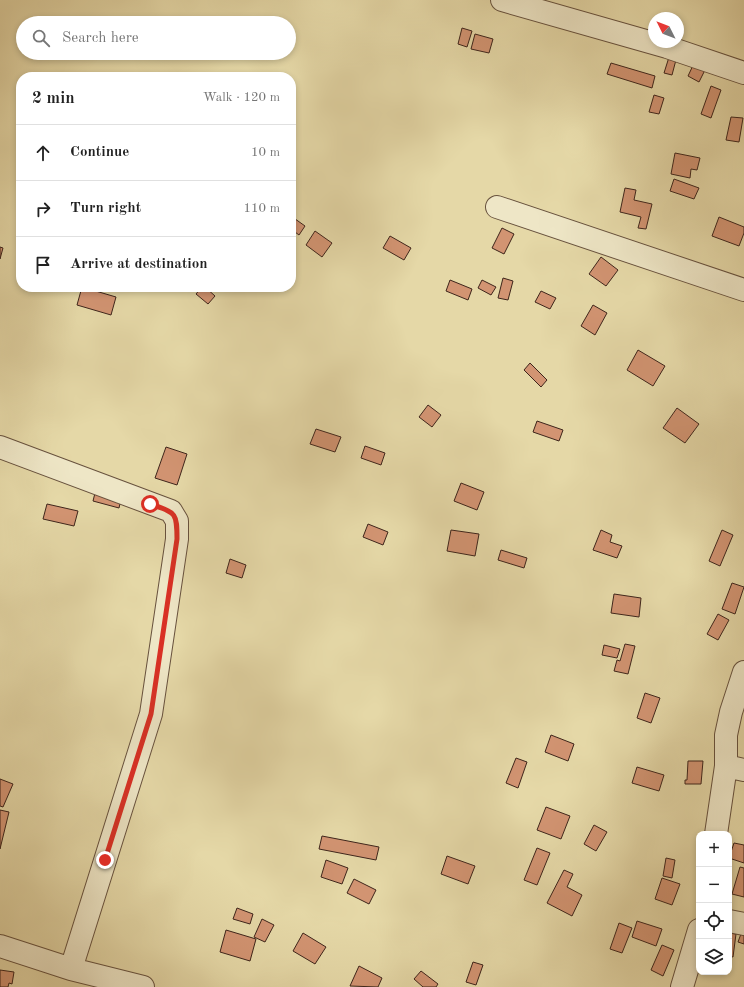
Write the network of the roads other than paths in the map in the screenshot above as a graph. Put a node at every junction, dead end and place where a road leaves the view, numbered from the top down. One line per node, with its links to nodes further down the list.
1 (502, 0): 2 (street)
2 (744, 73)
3 (497, 207): 4 (street)
4 (744, 290)
5 (0, 447): 13 (street)
6 (744, 672): 7 (street)
7 (735, 768): 8 (street)
8 (717, 831)
9 (732, 922): 10 (street)
10 (744, 924)
11 (696, 939): 15 (street)
12 (0, 946): 13 (street)
13 (72, 969): 14 (street)
14 (143, 987)
15 (682, 987)

